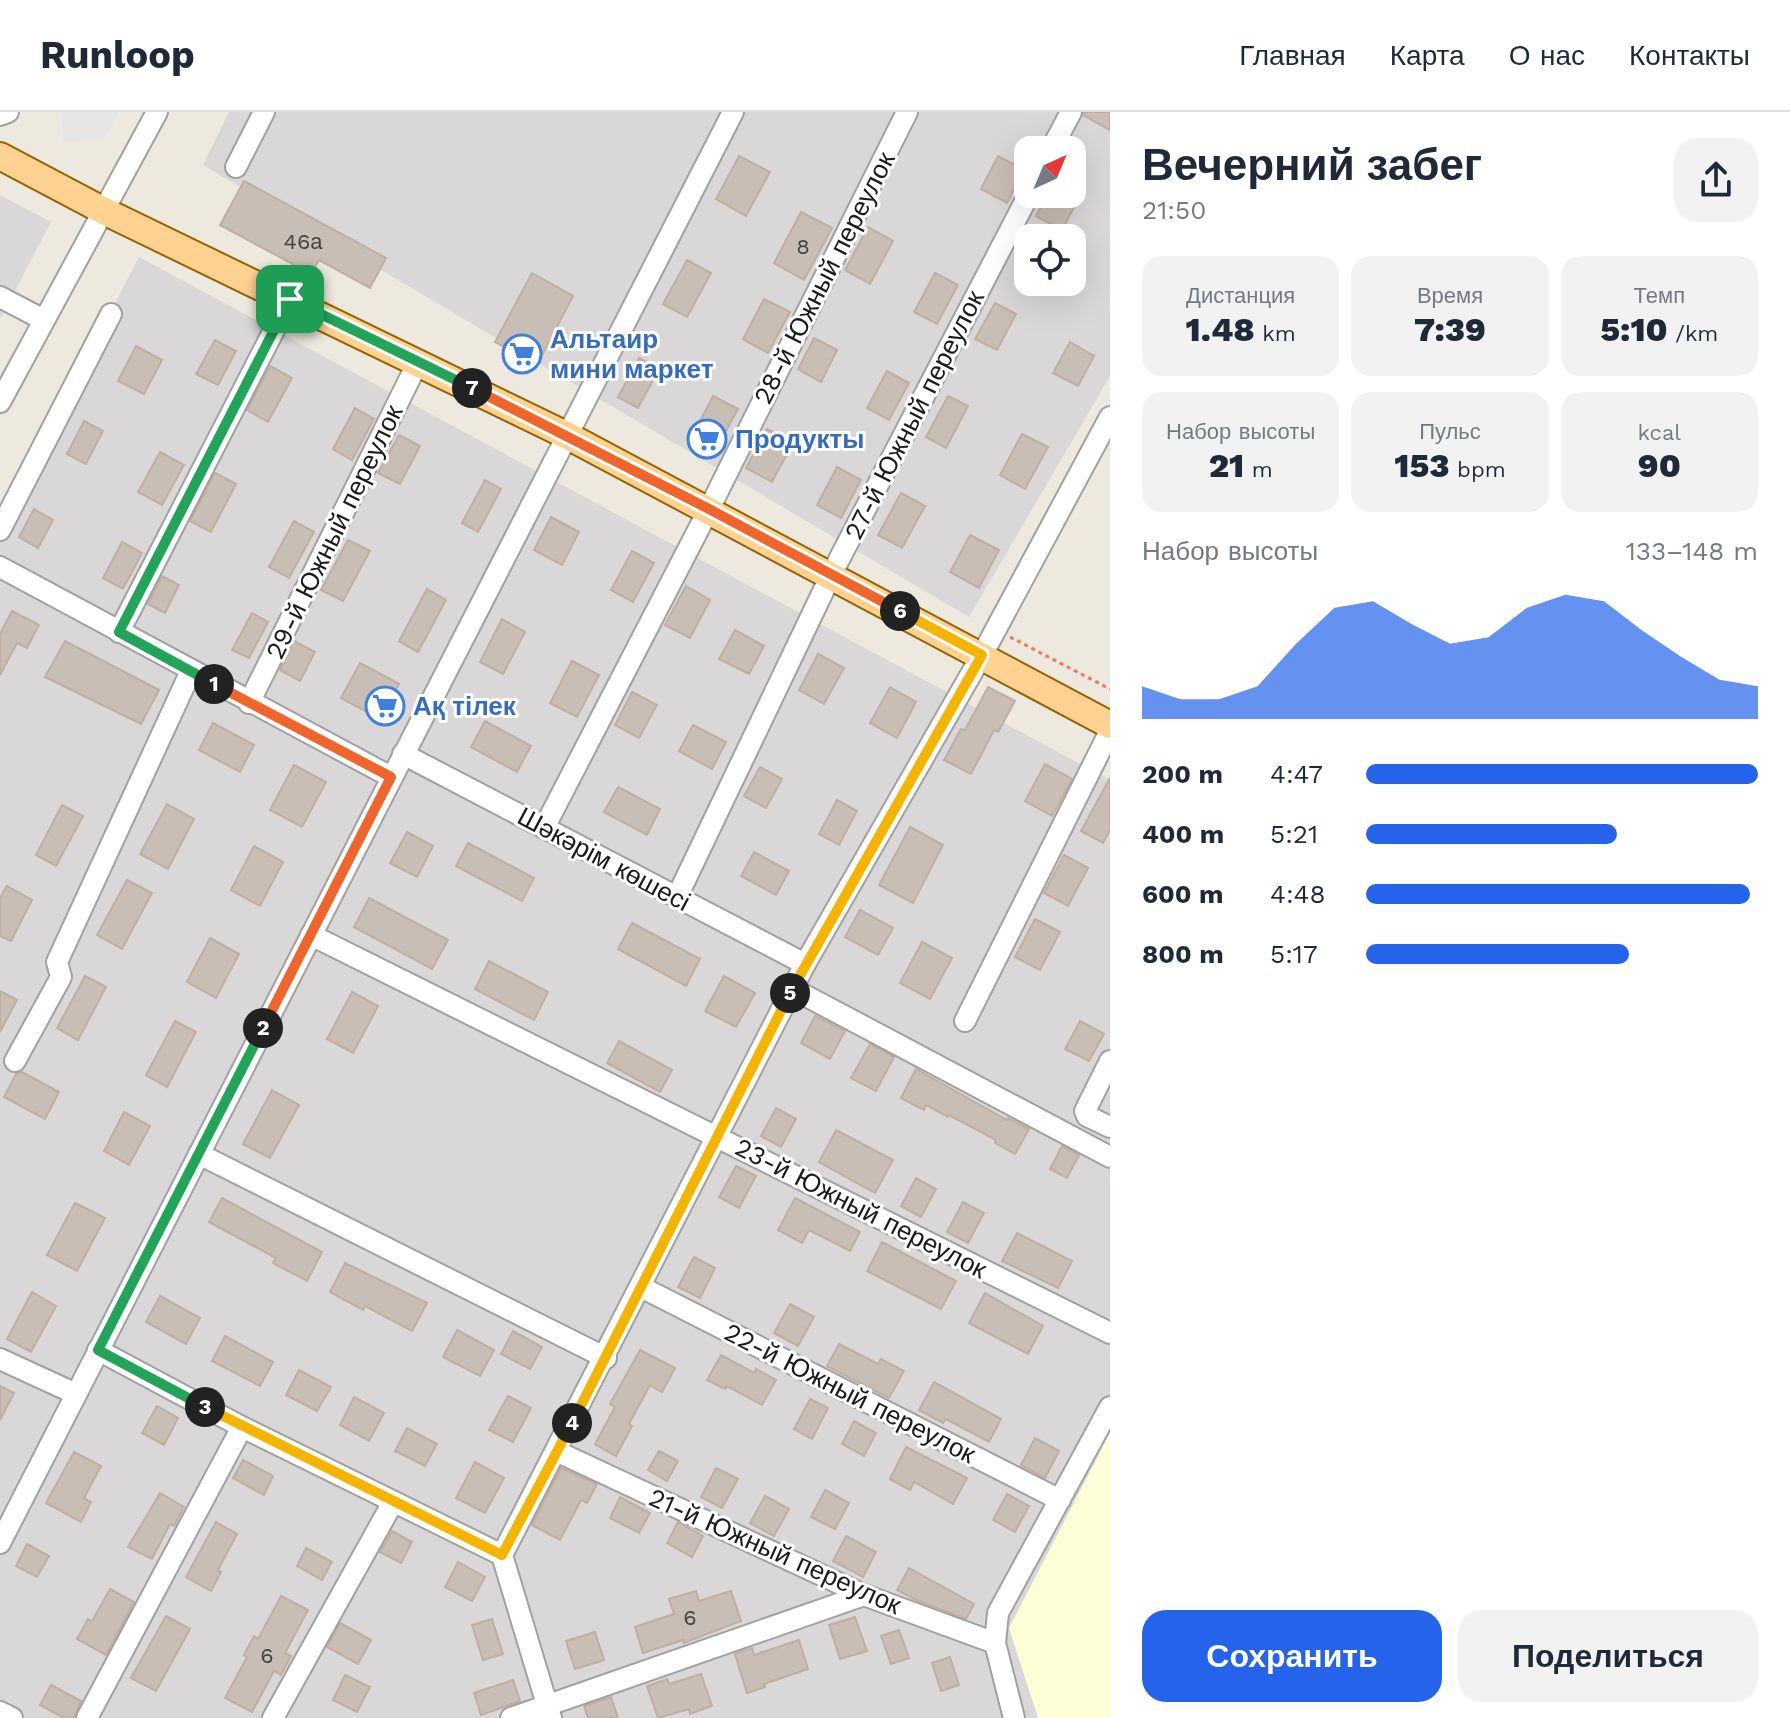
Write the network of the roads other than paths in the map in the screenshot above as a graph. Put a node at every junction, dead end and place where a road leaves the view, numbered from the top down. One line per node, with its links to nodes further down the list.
1 (8, 112): 7 (street)
2 (157, 112): 12 (street)
3 (264, 112): 10 (street)
4 (733, 112): 20 (street)
5 (907, 112): 21 (street, 28-й Южный переулок)
6 (1071, 112): 8 (street)
7 (0, 115)
8 (1058, 136)
9 (0, 156): 12 (main road)
10 (236, 167)
11 (1022, 208): 24 (street, 27-й Южный переулок)
12 (104, 211): 14 (main road); 16 (street)
13 (0, 297): 16 (street)
14 (290, 299): 17 (main road); 25 (street)
15 (111, 314): 22 (street)
16 (44, 320): 18 (street)
17 (418, 362): 20 (main road); 28 (street, 29-й Южный переулок)
18 (0, 402)
19 (1110, 417): 26 (street)
20 (568, 436): 21 (main road); 30 (street)
21 (709, 509): 24 (main road); 32 (street, 28-й Южный переулок)
22 (0, 530)
23 (0, 567): 25 (street)
24 (831, 575): 26 (main road); 33 (street, 27-й Южный переулок)
25 (119, 632): 27 (street)
26 (982, 655): 29 (main road); 35 (street)
27 (191, 671): 28 (street); 38 (street)
28 (249, 703): 31 (street)
29 (1110, 728): 37 (street)
30 (403, 754): 31 (street); 32 (street, Шәкәрім көшесі)
31 (391, 777): 34 (street)
32 (544, 828): 33 (street, Шәкәрім көшесі)
33 (677, 897): 35 (street, Шәкәрім көшесі)
34 (311, 935): 41 (street, 23-й Южный переулок); 42 (street)
35 (805, 964): 36 (street)
36 (793, 989): 41 (street); 43 (street)
37 (965, 1021)
38 (15, 1061)
39 (1110, 1061): 40 (street)
40 (1110, 1127)
41 (718, 1136): 44 (street); 45 (street, 23-й Южный переулок)
42 (199, 1154): 46 (street); 47 (street)
43 (1110, 1157)
44 (641, 1287): 47 (street); 53 (street, 22-й Южный переулок)
45 (1110, 1333)
46 (98, 1350): 49 (street); 51 (street)
47 (606, 1358): 52 (street)
48 (0, 1359): 49 (street)
49 (76, 1394): 55 (street)
50 (1110, 1407): 53 (street)
51 (242, 1427): 54 (street); 62 (street)
52 (558, 1452): 56 (street); 57 (street, 21-й Южный переулок)
53 (1060, 1500): 58 (street)
54 (393, 1502): 56 (street); 63 (street)
55 (0, 1543)
56 (502, 1555): 60 (street)
57 (864, 1595): 58 (street, 21-й Южный переулок); 60 (street)
58 (995, 1643): 65 (street)
59 (0, 1712): 61 (street)
60 (548, 1712): 64 (street)
61 (12, 1718)
62 (87, 1718)
63 (273, 1718)
64 (511, 1718)
65 (1014, 1718)

